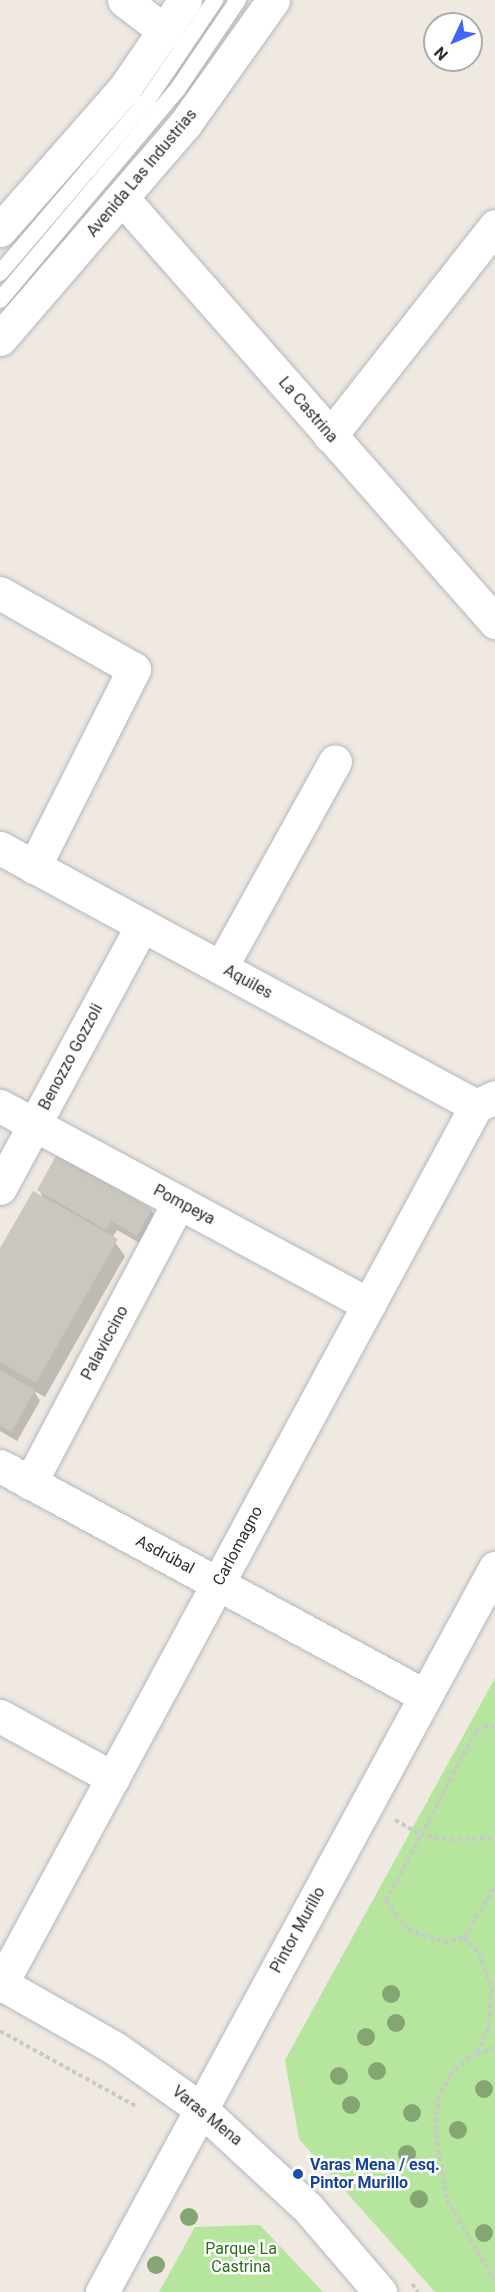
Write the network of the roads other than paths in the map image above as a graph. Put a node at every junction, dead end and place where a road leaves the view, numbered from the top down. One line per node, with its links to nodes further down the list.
1 (124, 0): 6 (street)
2 (185, 0): 6 (street)
3 (215, 0): 10 (lane)
4 (238, 0): 11 (lane)
5 (273, 0): 7 (street, Avenida Las Industrias)
6 (166, 32): 9 (street)
7 (122, 198): 12 (street, Avenida Las Industrias); 13 (street, La Castrina)
8 (495, 226): 13 (street)
9 (0, 230)
10 (0, 273)
11 (0, 300)
12 (0, 339)
13 (330, 436): 15 (street, La Castrina)
14 (0, 593): 18 (street)
15 (495, 622)
16 (335, 761): 20 (street)
17 (0, 848): 18 (street, Aquiles)
18 (34, 867): 19 (street, Aquiles)
19 (142, 925): 20 (street, Aquiles); 23 (street, Benozzo Gozzoli)
20 (221, 968): 21 (street, Aquiles)
21 (485, 1102): 26 (street, Carlomagno)
22 (0, 1106): 23 (street, Pompeya)
23 (34, 1124): 24 (street, Benozzo Gozzoli); 25 (street, Pompeya)
24 (0, 1188)
25 (179, 1202): 26 (street, Pompeya); 28 (street, Palaviccino)
26 (369, 1305): 30 (street, Carlomagno)
27 (0, 1466): 28 (street, Asdrúbal)
28 (30, 1483): 30 (street, Asdrúbal)
29 (495, 1568): 31 (street, Pintor Murillo)
30 (218, 1584): 31 (street, Asdrúbal); 33 (street, Carlomagno)
31 (425, 1696): 35 (street, Pintor Murillo)
32 (0, 1716): 33 (street)
33 (113, 1778): 34 (street, Carlomagno)
34 (0, 1984): 35 (street, Varas Mena)
35 (201, 2109): 36 (street, Pintor Murillo); 37 (street, Varas Mena)
36 (102, 2292)
37 (380, 2292)

